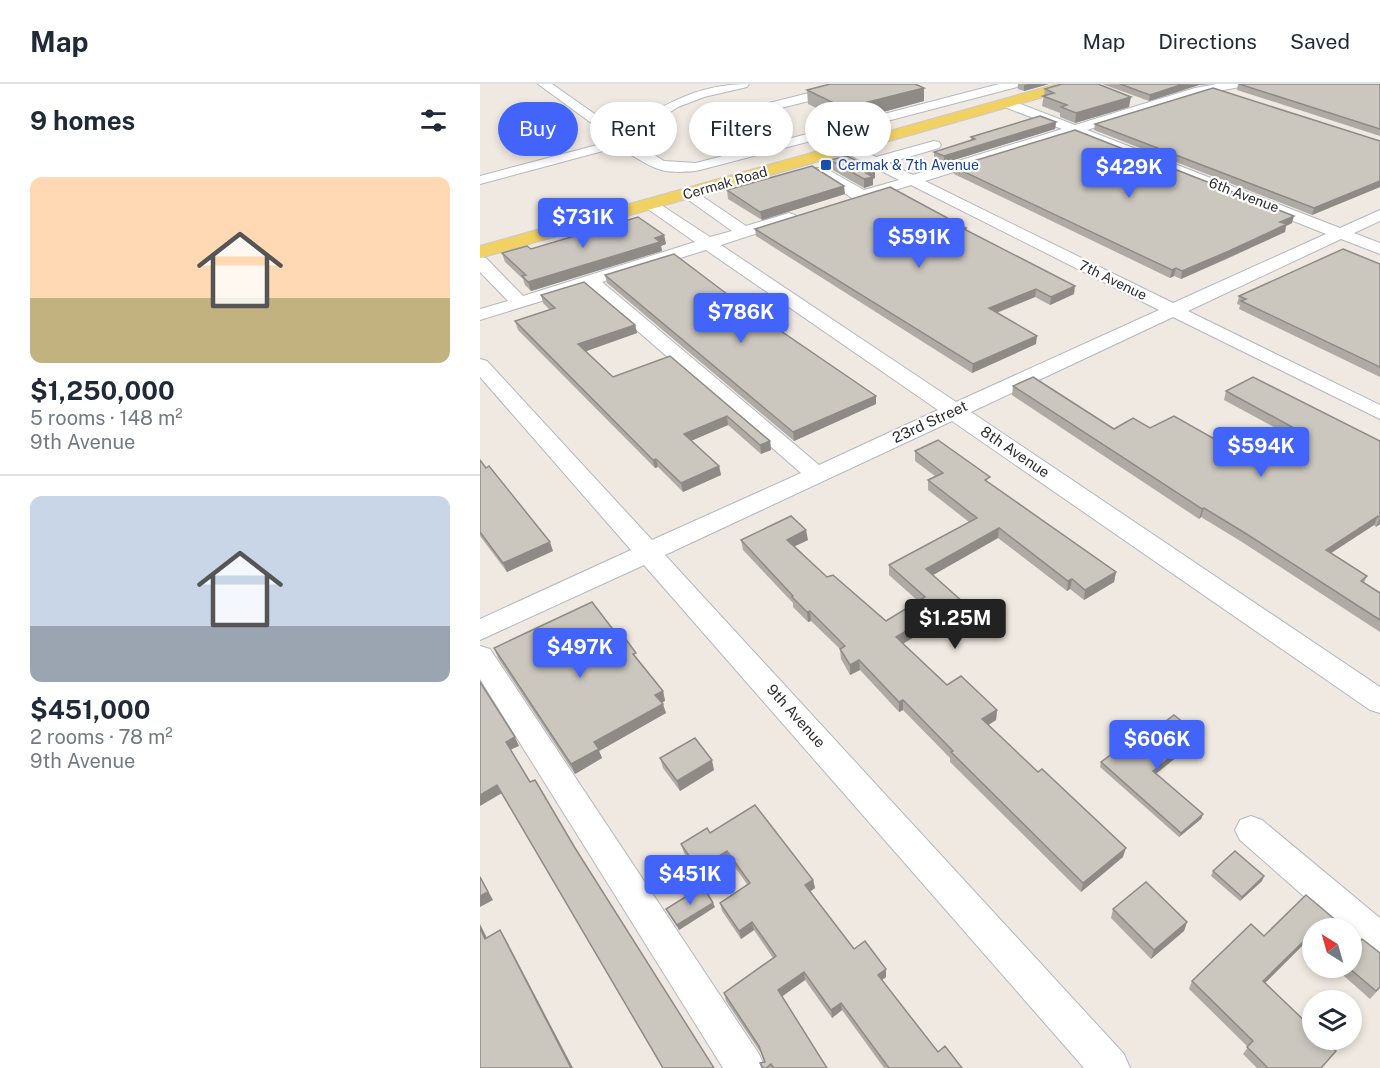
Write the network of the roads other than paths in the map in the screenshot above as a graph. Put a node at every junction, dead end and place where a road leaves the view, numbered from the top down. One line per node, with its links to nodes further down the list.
1 (544, 84): 14 (street)
2 (743, 84): 11 (street)
3 (1013, 84): 19 (street)
4 (1073, 84): 12 (main road, Cermak Road)
5 (1200, 84): 7 (street)
6 (849, 87): 10 (street)
7 (1215, 89): 8 (street); 13 (street)
8 (1237, 90)
9 (1128, 99): 13 (street)
10 (789, 102)
11 (677, 103)
12 (1006, 103): 15 (street, 6th Avenue); 16 (main road, Cermak Road)
13 (1149, 107): 15 (street)
14 (590, 116)
15 (1075, 130): 25 (street); 33 (street, 6th Avenue)
16 (891, 136)
17 (934, 145): 22 (street)
18 (590, 152): 24 (street)
19 (646, 156)
20 (819, 156): 26 (main road, Cermak Road)
21 (863, 156): 22 (street, 7th Avenue)
22 (875, 162): 25 (street, 7th Avenue)
23 (820, 171): 27 (street)
24 (482, 178)
25 (912, 180): 27 (street); 40 (street, 7th Avenue)
26 (688, 193): 29 (main road, Cermak Road); 32 (street)
27 (862, 196): 28 (street)
28 (841, 202)
29 (650, 204): 34 (street, 8th Avenue); 36 (main road, Cermak Road)
30 (809, 212): 32 (street)
31 (1380, 215): 33 (street, 23rd Street)
32 (744, 232): 34 (street)
33 (1340, 233): 35 (street, 6th Avenue); 40 (street, 23rd Street)
34 (708, 244): 38 (street); 43 (street, 8th Avenue)
35 (1380, 249)
36 (480, 252)
37 (480, 262): 39 (street)
38 (590, 281): 39 (street); 45 (street)
39 (520, 303): 41 (street)
40 (1174, 311): 43 (street, 23rd Street); 44 (street, 7th Avenue)
41 (480, 315)
42 (480, 365): 46 (street, 9th Avenue)
43 (954, 411): 45 (street, 23rd Street); 49 (street, 8th Avenue)
44 (1380, 413)
45 (816, 474): 46 (street, 23rd Street)
46 (649, 551): 47 (street, 23rd Street); 53 (street, 9th Avenue)
47 (480, 630)
48 (480, 656): 52 (street)
49 (1380, 702)
50 (1251, 830): 51 (street)
51 (1380, 941)
52 (745, 1068)
53 (1110, 1068)

